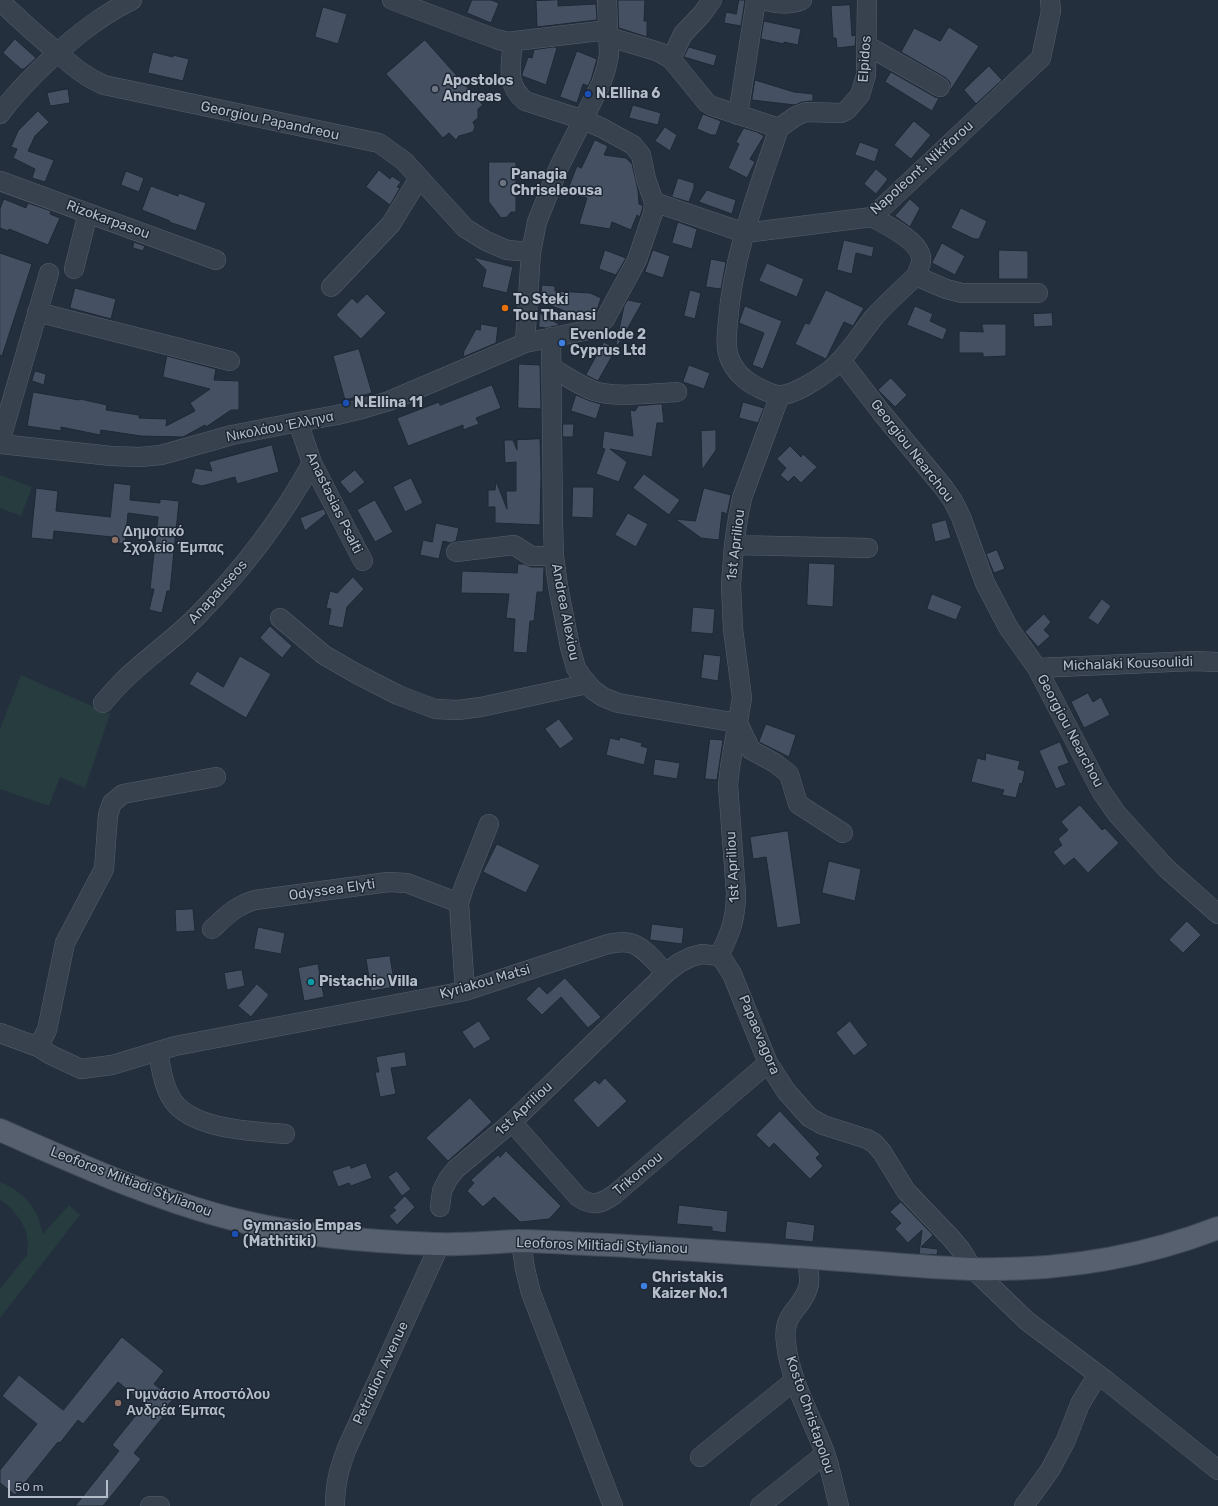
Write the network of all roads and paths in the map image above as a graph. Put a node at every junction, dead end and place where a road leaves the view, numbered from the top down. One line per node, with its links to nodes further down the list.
1 (132, 0): 14 (street)
2 (392, 0): 12 (street)
3 (607, 0): 11 (street)
4 (712, 0): 15 (street)
5 (756, 0): 18 (street)
6 (764, 0): 7 (street)
7 (802, 0)
8 (867, 0): 13 (street, Elpidos)
9 (1050, 0): 25 (street, Napoleont. Nikiforou)
10 (0, 1): 14 (street, Georgiou Papandreou)
11 (608, 34): 12 (street); 15 (street); 19 (street)
12 (513, 41): 19 (street)
13 (866, 45): 16 (street); 20 (street, Elpidos)
14 (57, 52): 17 (street); 21 (street, Georgiou Papandreou)
15 (671, 59): 18 (street)
16 (940, 87)
17 (0, 114)
18 (738, 115): 20 (street)
19 (584, 120): 23 (street); 27 (street)
20 (779, 128): 26 (street)
21 (419, 178): 27 (street, Georgiou Papandreou); 32 (street)
22 (0, 181): 24 (street, Rizokarpasou)
23 (654, 202): 26 (street, Napoleont. Nikiforou); 35 (street)
24 (88, 213): 28 (street, Rizokarpasou); 29 (street)
25 (872, 217): 26 (street, Napoleont. Nikiforou); 31 (street)
26 (745, 233): 41 (street)
27 (532, 252): 36 (street)
28 (216, 260)
29 (74, 269)
30 (49, 273): 34 (street)
31 (916, 276): 33 (street); 37 (street)
32 (331, 287)
33 (1038, 293)
34 (37, 312): 38 (street); 43 (street)
35 (551, 337): 36 (street); 39 (street, Andrea Alexiou)
36 (525, 343): 42 (street, Νικολάου Έλληνα)
37 (841, 360): 41 (street); 52 (street, Georgiou Nearchou)
38 (230, 361)
39 (551, 367): 40 (street); 48 (street, Andrea Alexiou)
40 (677, 392)
41 (780, 395): 45 (street, 1st Apriliou)
42 (298, 422): 43 (street, Νικολάου Έλληνα); 44 (street, Anastasias Psalti)
43 (0, 443)
44 (312, 463): 49 (street, Anastasias Psalti); 54 (street, Anapauseos)
45 (734, 545): 46 (street); 55 (street, 1st Apriliou)
46 (868, 548)
47 (456, 552): 48 (street)
48 (554, 556): 53 (street, Andrea Alexiou)
49 (363, 561)
50 (280, 618): 53 (street)
51 (1218, 662): 52 (street, Michalaki Kousoulidi)
52 (1037, 668): 60 (street, Georgiou Nearchou)
53 (587, 684): 55 (street, Andrea Alexiou)
54 (103, 703)
55 (738, 723): 58 (street); 62 (street, 1st Apriliou)
56 (216, 777): 66 (street)
57 (489, 824): 59 (street)
58 (844, 833)
59 (459, 903): 61 (street, Odyssea Elyti); 64 (street)
60 (1218, 914)
61 (212, 929)
62 (719, 956): 63 (street, 1st Apriliou); 68 (street, Papaevagora)
63 (666, 973): 64 (street, Kyriakou Matsi); 69 (street, 1st Apriliou)
64 (465, 991): 67 (street, Kyriakou Matsi)
65 (0, 1033): 66 (street, Kyriakou Matsi)
66 (38, 1047): 67 (street, Kyriakou Matsi)
67 (158, 1051): 71 (street)
68 (768, 1063): 69 (street, Trikomou); 77 (street, Papaevagora)
69 (512, 1122): 72 (street, 1st Apriliou)
70 (0, 1130): 75 (main road, Leoforos Miltiadi Stylianou)
71 (285, 1134)
72 (440, 1207)
73 (1218, 1228): 77 (main road, Leoforos Miltiadi Stylianou)
74 (521, 1241): 75 (main road, Leoforos Miltiadi Stylianou); 76 (main road, Leoforos Miltiadi Stylianou); 86 (street)
75 (440, 1244): 85 (street, Petridion Avenue)
76 (806, 1258): 77 (main road, Leoforos Miltiadi Stylianou); 79 (street, Kosto Christapolou)
77 (973, 1269): 78 (street, Papaevagora)
78 (1100, 1376): 82 (street, Papaevagora); 89 (street)
79 (795, 1380): 80 (street, Kosto Christapolou); 81 (street)
80 (825, 1454): 87 (street); 88 (street, Kosto Christapolou)
81 (700, 1457)
82 (1218, 1470)
83 (150, 1506): 84 (street)
84 (160, 1506)
85 (335, 1506)
86 (613, 1506)
87 (760, 1506)
88 (839, 1506)
89 (1024, 1506)

